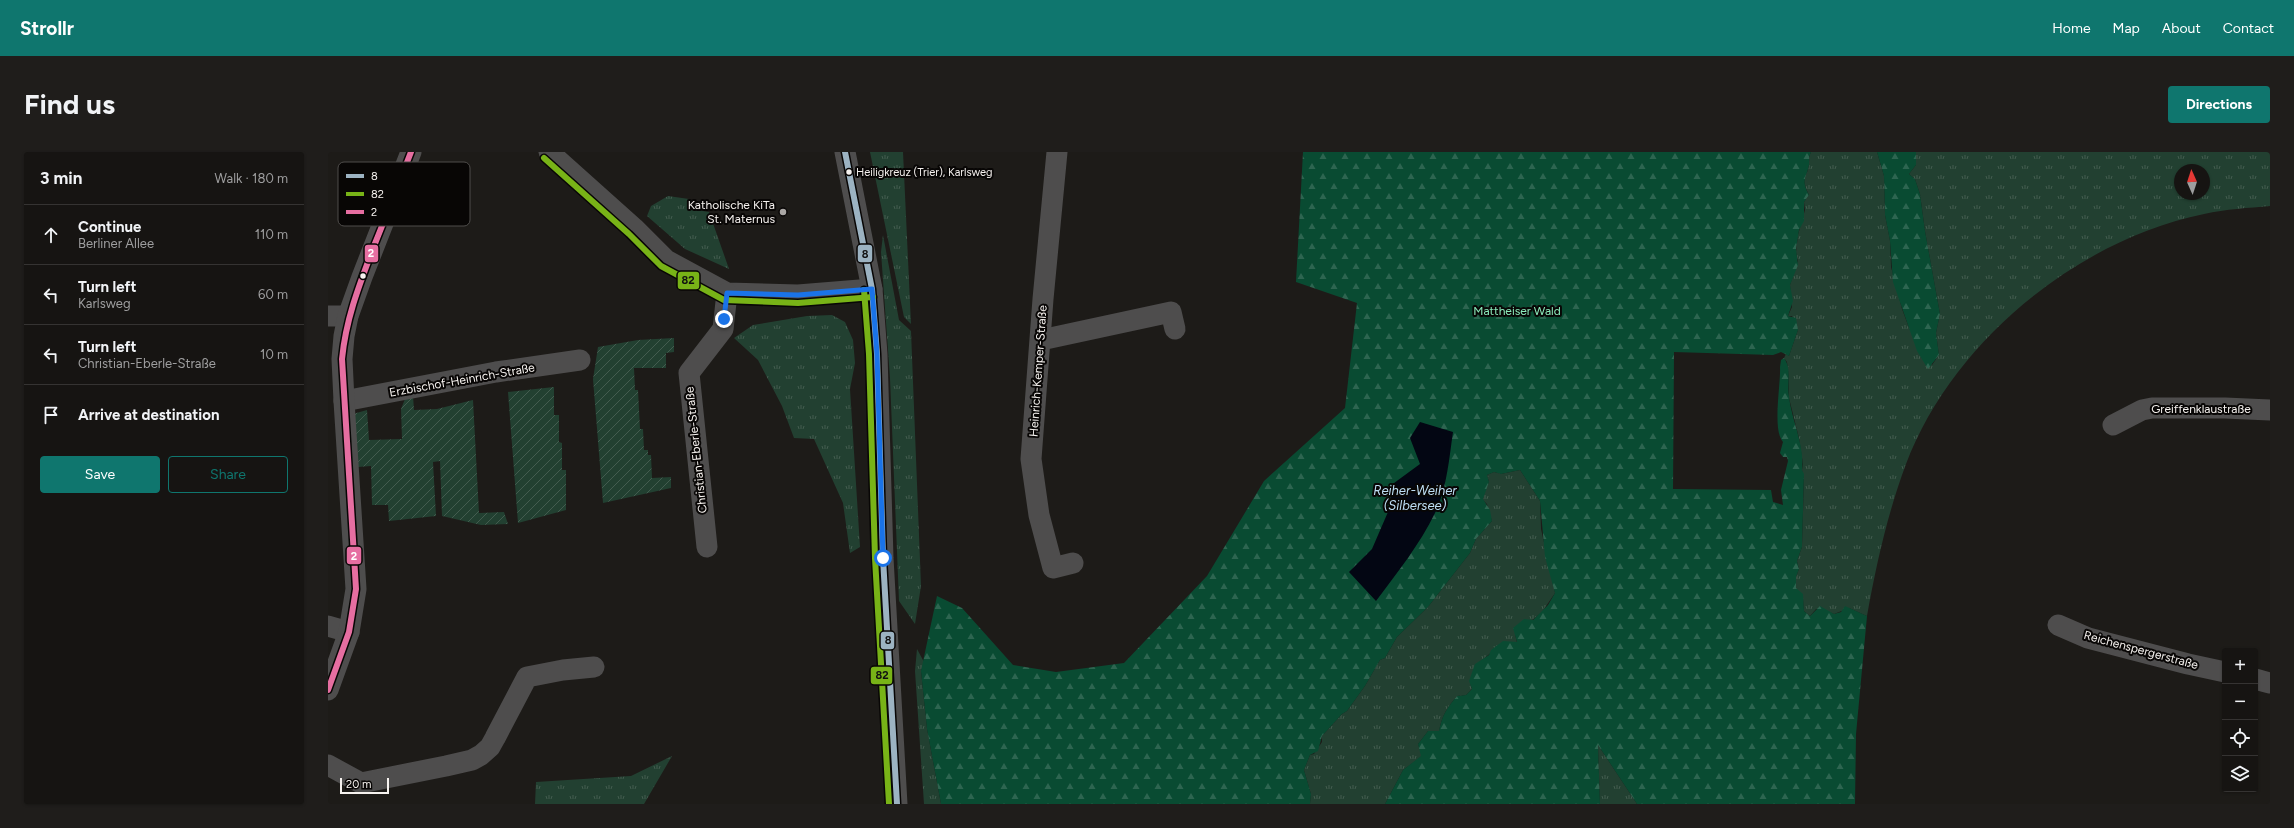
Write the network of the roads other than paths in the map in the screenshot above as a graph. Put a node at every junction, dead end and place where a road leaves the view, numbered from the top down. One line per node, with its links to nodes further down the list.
1 (411, 152): 5 (street)
2 (549, 152): 8 (street)
3 (845, 152): 7 (street)
4 (1057, 152): 11 (street, Heinrich-Kemper-Straße)
5 (407, 162)
6 (378, 226): 9 (street)
7 (872, 289): 8 (street); 27 (street)
8 (727, 293): 16 (street, Christian-Eberle-Straße)
9 (338, 316): 13 (street)
10 (1175, 329): 11 (street)
11 (1041, 340): 17 (street, Heinrich-Kemper-Straße)
12 (580, 360): 13 (street, Erzbischof-Heinrich-Straße)
13 (344, 401): 20 (street)
14 (2270, 410): 15 (street, Greiffenklaustraße)
15 (2112, 425)
16 (707, 547)
17 (1073, 563)
18 (2058, 625): 22 (street, Reichenspergerstraße)
19 (328, 626): 20 (street)
20 (348, 632): 25 (street)
21 (594, 667): 26 (street)
22 (2222, 671)
23 (2258, 680): 24 (street)
24 (2270, 683)
25 (328, 690)
26 (328, 765)
27 (897, 804)

